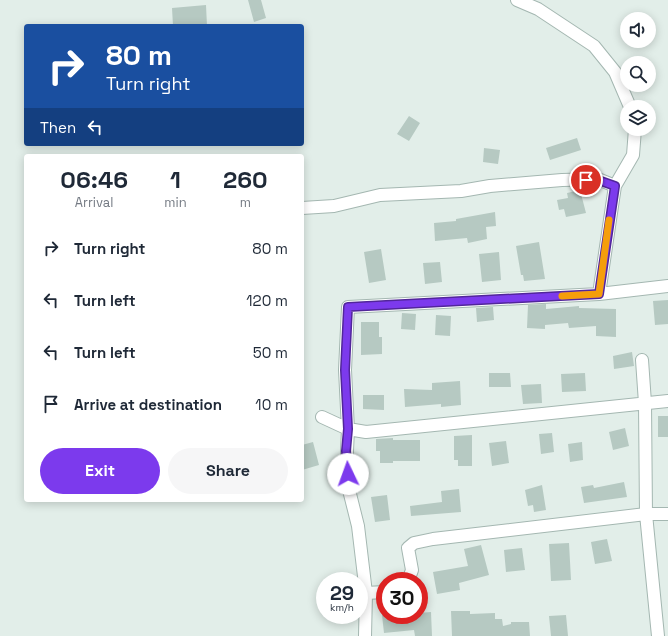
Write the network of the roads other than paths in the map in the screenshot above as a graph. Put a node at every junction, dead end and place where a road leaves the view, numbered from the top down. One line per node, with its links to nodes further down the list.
1 (517, 0): 2 (street)
2 (627, 100)
3 (634, 136): 4 (street)
4 (615, 186): 5 (street); 7 (street)
5 (304, 208)
6 (668, 286): 7 (street)
7 (599, 294): 12 (street)
8 (642, 360): 10 (street)
9 (668, 401): 10 (street)
10 (645, 403): 12 (street); 13 (street)
11 (322, 417): 12 (street)
12 (348, 429): 15 (street)
13 (646, 514): 14 (street); 16 (street); 19 (street)
14 (668, 514)
15 (363, 572)
16 (411, 572)
17 (365, 624): 18 (street)
18 (365, 636)
19 (658, 636)

